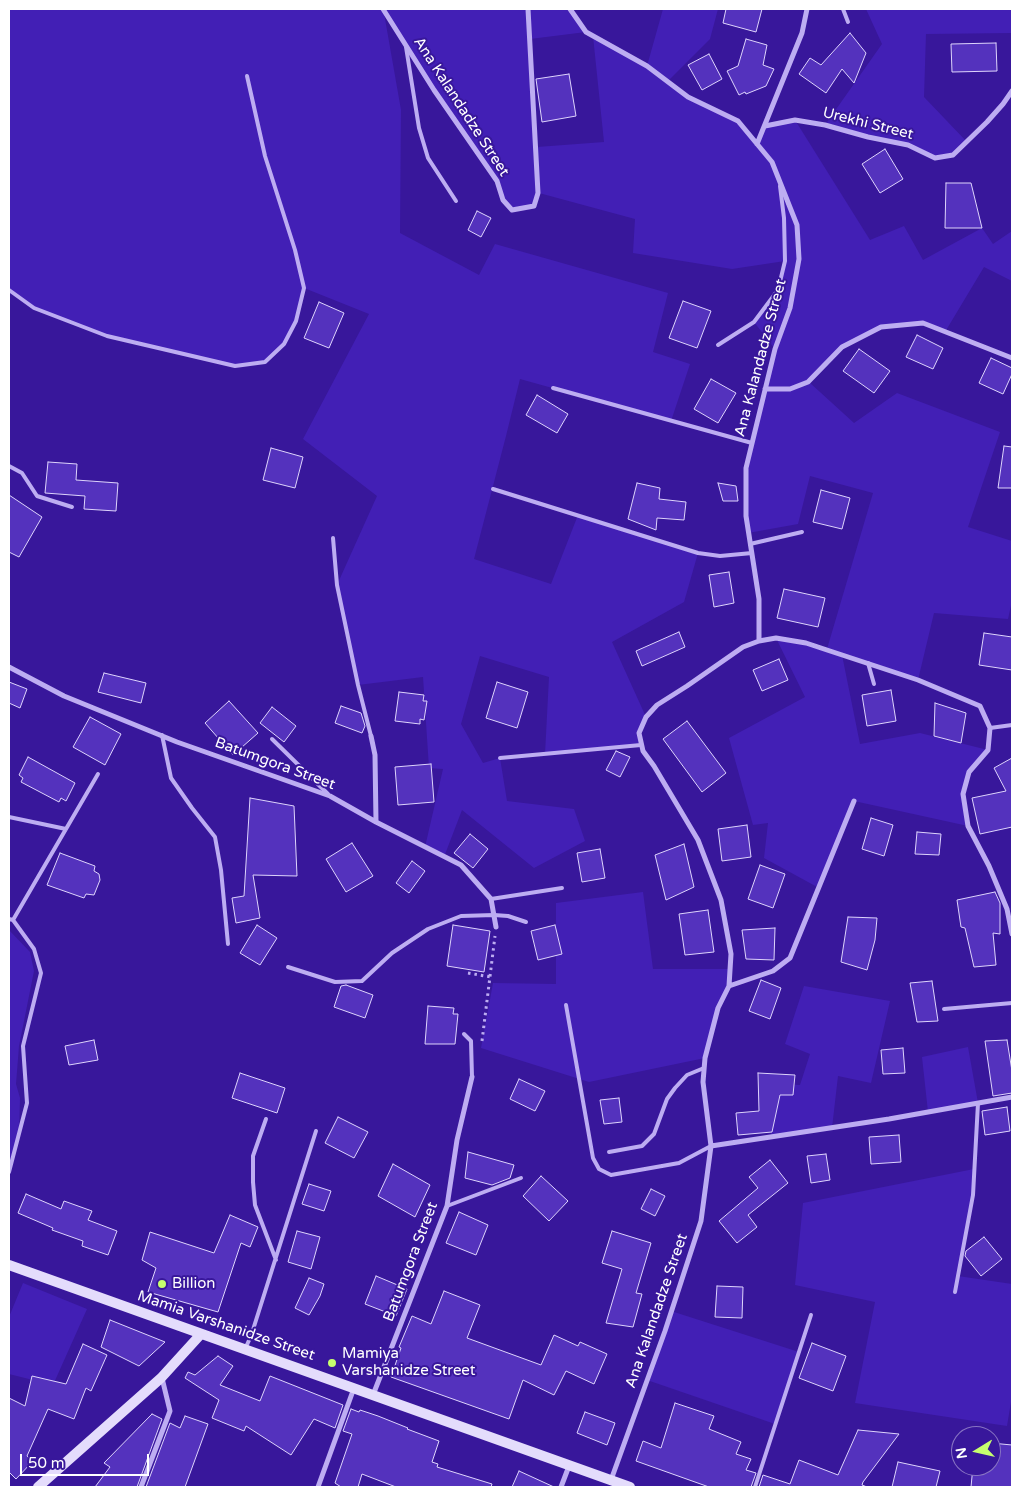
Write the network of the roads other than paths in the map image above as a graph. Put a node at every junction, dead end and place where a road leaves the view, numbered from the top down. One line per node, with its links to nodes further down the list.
1 (383, 9): 7 (street, Ana Kalandadze Street)
2 (528, 9): 7 (street, Ana Kalandadze Street)
3 (570, 9): 13 (street, Ana Kalandadze Street)
4 (807, 9): 12 (street)
5 (843, 9): 6 (lane)
6 (848, 22)
7 (406, 46): 15 (lane)
8 (247, 76): 16 (lane)
9 (1012, 91): 11 (street, Urekhi Street)
10 (1012, 97): 11 (street, Urekhi Street)
11 (1003, 104): 12 (street, Urekhi Street)
12 (765, 126): 13 (street)
13 (757, 144): 14 (street, Ana Kalandadze Street)
14 (779, 180): 17 (lane); 20 (street, Ana Kalandadze Street)
15 (456, 201)
16 (9, 290)
17 (718, 345)
18 (1012, 358): 20 (street)
19 (553, 388): 21 (lane)
20 (766, 389): 21 (street, Ana Kalandadze Street)
21 (752, 443): 27 (street, Ana Kalandadze Street)
22 (9, 466): 24 (lane)
23 (493, 489): 28 (lane)
24 (72, 507)
25 (802, 532): 27 (lane)
26 (333, 538): 36 (lane)
27 (750, 544): 28 (street, Ana Kalandadze Street)
28 (752, 553): 29 (street, Ana Kalandadze Street)
29 (760, 642): 30 (street); 38 (street)
30 (868, 663): 32 (lane); 34 (street)
31 (9, 667): 35 (street, Batumgora Street)
32 (874, 684)
33 (1012, 725): 34 (lane)
34 (990, 728): 52 (street)
35 (162, 736): 41 (street, Batumgora Street); 53 (lane)
36 (371, 736): 44 (street)
37 (272, 739): 41 (lane)
38 (641, 744): 39 (lane); 55 (street, Ana Kalandadze Street)
39 (500, 758)
40 (98, 774): 45 (lane)
41 (330, 796): 44 (street, Batumgora Street)
42 (854, 801): 55 (street)
43 (9, 817): 45 (lane)
44 (376, 822): 47 (street, Batumgora Street)
45 (66, 829): 49 (lane)
46 (562, 888): 47 (lane)
47 (491, 899): 48 (street)
48 (494, 915): 50 (lane); 51 (street); 54 (lane)
49 (11, 919): 68 (lane)
50 (526, 922)
51 (496, 927)
52 (1012, 934)
53 (228, 944)
54 (288, 967)
55 (729, 986): 60 (street, Ana Kalandadze Street)
56 (1012, 1003): 58 (lane)
57 (566, 1005): 66 (lane)
58 (944, 1009)
59 (464, 1034): 61 (lane)
60 (704, 1068): 66 (street, Ana Kalandadze Street); 67 (lane)
61 (472, 1077): 70 (street, Batumgora Street)
62 (1012, 1097): 63 (street)
63 (978, 1103): 66 (street); 73 (lane)
64 (266, 1119): 71 (lane)
65 (316, 1131): 71 (lane)
66 (711, 1146): 81 (street, Ana Kalandadze Street)
67 (609, 1152)
68 (9, 1172)
69 (521, 1178): 70 (lane)
70 (447, 1206): 79 (street, Batumgora Street)
71 (276, 1260): 76 (lane)
72 (9, 1265): 75 (street, Mamia Varshanidze Street)
73 (955, 1292)
74 (811, 1315): 87 (lane)
75 (201, 1334): 76 (street, Mamia Varshanidze Street); 77 (street)
76 (246, 1349): 78 (street, Mamia Varshanidze Street)
77 (161, 1378): 82 (street); 83 (street)
78 (354, 1388): 79 (street, Mamia Varshanidze Street); 84 (street)
79 (373, 1395): 80 (street, Mamia Varshanidze Street)
80 (569, 1465): 81 (street, Mamia Varshanidze Street); 85 (street)
81 (611, 1480): 86 (street, Mamia Varshanidze Street)
82 (38, 1487)
83 (141, 1487)
84 (318, 1487)
85 (561, 1487)
86 (630, 1487)
87 (755, 1487)

